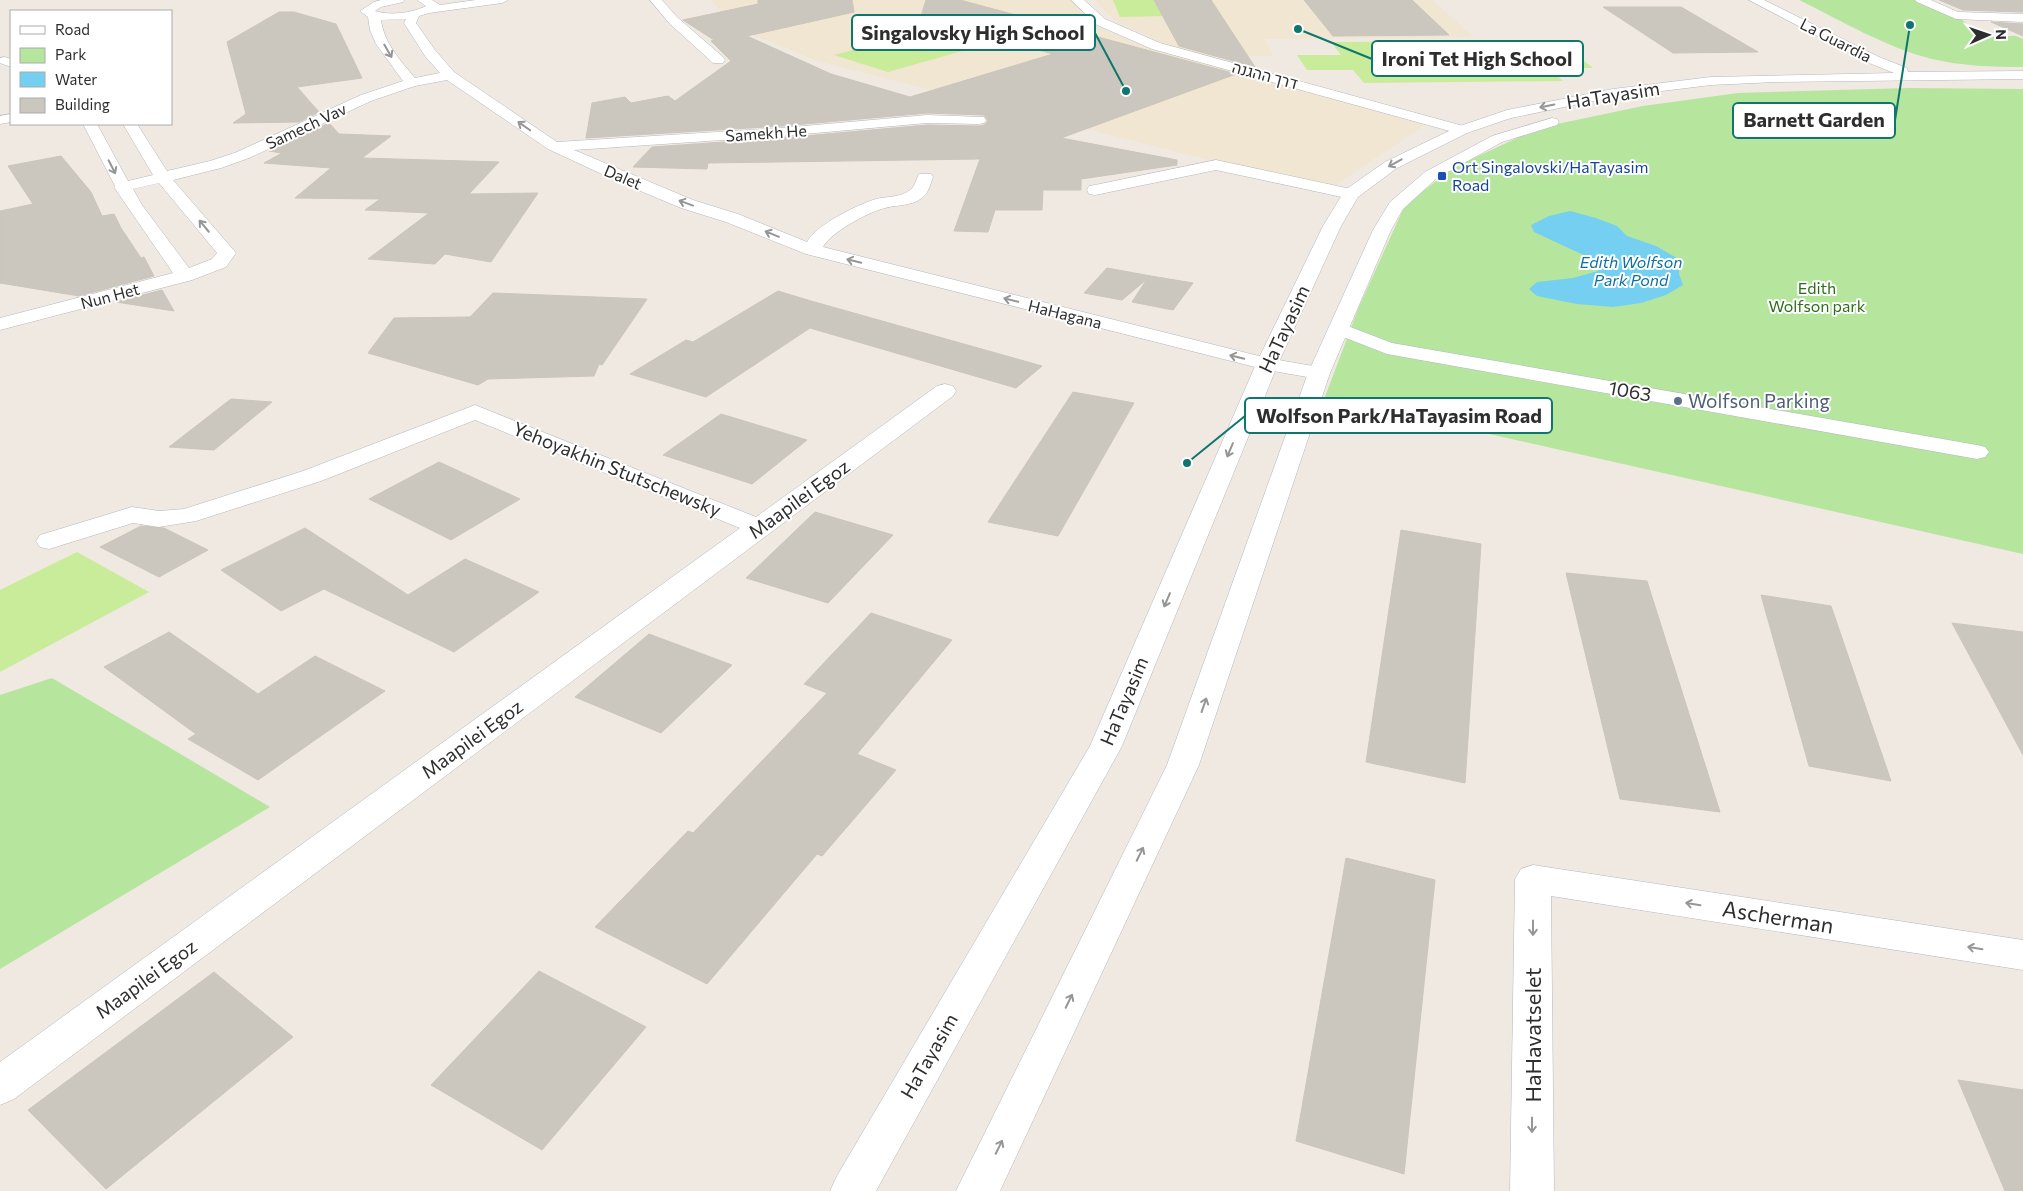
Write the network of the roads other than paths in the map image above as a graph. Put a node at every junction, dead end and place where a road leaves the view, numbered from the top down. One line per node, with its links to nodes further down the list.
1 (399, 0): 9 (street)
2 (502, 0): 8 (street)
3 (656, 0): 15 (street)
4 (1077, 0): 25 (street, דרך ההגנה)
5 (1755, 0): 13 (street, La Guardia)
6 (1782, 0): 10 (street, La Guardia)
7 (1921, 0): 12 (street)
8 (425, 5): 11 (street)
9 (372, 7): 11 (street); 20 (street, one-way to 20)
10 (1796, 7)
11 (415, 14): 17 (street)
12 (2023, 18)
13 (1853, 50): 18 (street, La Guardia); 21 (street)
14 (1886, 50): 18 (street, La Guardia)
15 (718, 60)
16 (1931, 62): 19 (street)
17 (449, 75): 20 (street, Samech Vav); 26 (street, Dalet, one-way to 17)
18 (1919, 76): 19 (street, La Guardia); 21 (street, La Guardia)
19 (2022, 80): 21 (street, HaTayasim)
20 (412, 83): 28 (street, Samech Vav)
21 (1831, 83): 25 (street, HaTayasim, one-way to 25); 35 (street, HaTayasim)
22 (980, 120): 26 (street, Samekh He)
23 (91, 125): 29 (street, one-way to 29)
24 (131, 125): 28 (street)
25 (1462, 130): 31 (street, HaTayasim, one-way to 31)
26 (553, 146): 32 (street, Dalet, one-way to 26)
27 (925, 177): 32 (street)
28 (163, 178): 29 (street); 33 (street, Nun Het, one-way to 28)
29 (122, 187): 33 (street)
30 (1095, 190): 31 (street)
31 (1352, 194): 38 (street, HaTayasim)
32 (812, 250): 38 (street, HaHagana, one-way to 32)
33 (185, 276): 34 (street, Nun Het)
34 (0, 324)
35 (1340, 329): 36 (street, 1063); 37 (street, HaTayasim)
36 (1388, 348): 37 (street, 1063); 40 (street, 1063)
37 (1324, 362): 38 (street, HaHagana); 47 (street, HaTayasim, one-way to 37)
38 (1267, 364): 46 (street, HaTayasim, one-way to 46)
39 (945, 392): 41 (street, Maapilei Egoz)
40 (1977, 452)
41 (760, 527): 42 (street, Yehoyakhin Stutschewsky); 45 (street, Maapilei Egoz)
42 (49, 541)
43 (1533, 879): 44 (street, Ascherman, one-way to 43); 48 (street, HaHavatselet, one-way to 48)
44 (2023, 955)
45 (0, 1086)
46 (852, 1191)
47 (978, 1191)
48 (1532, 1191)

